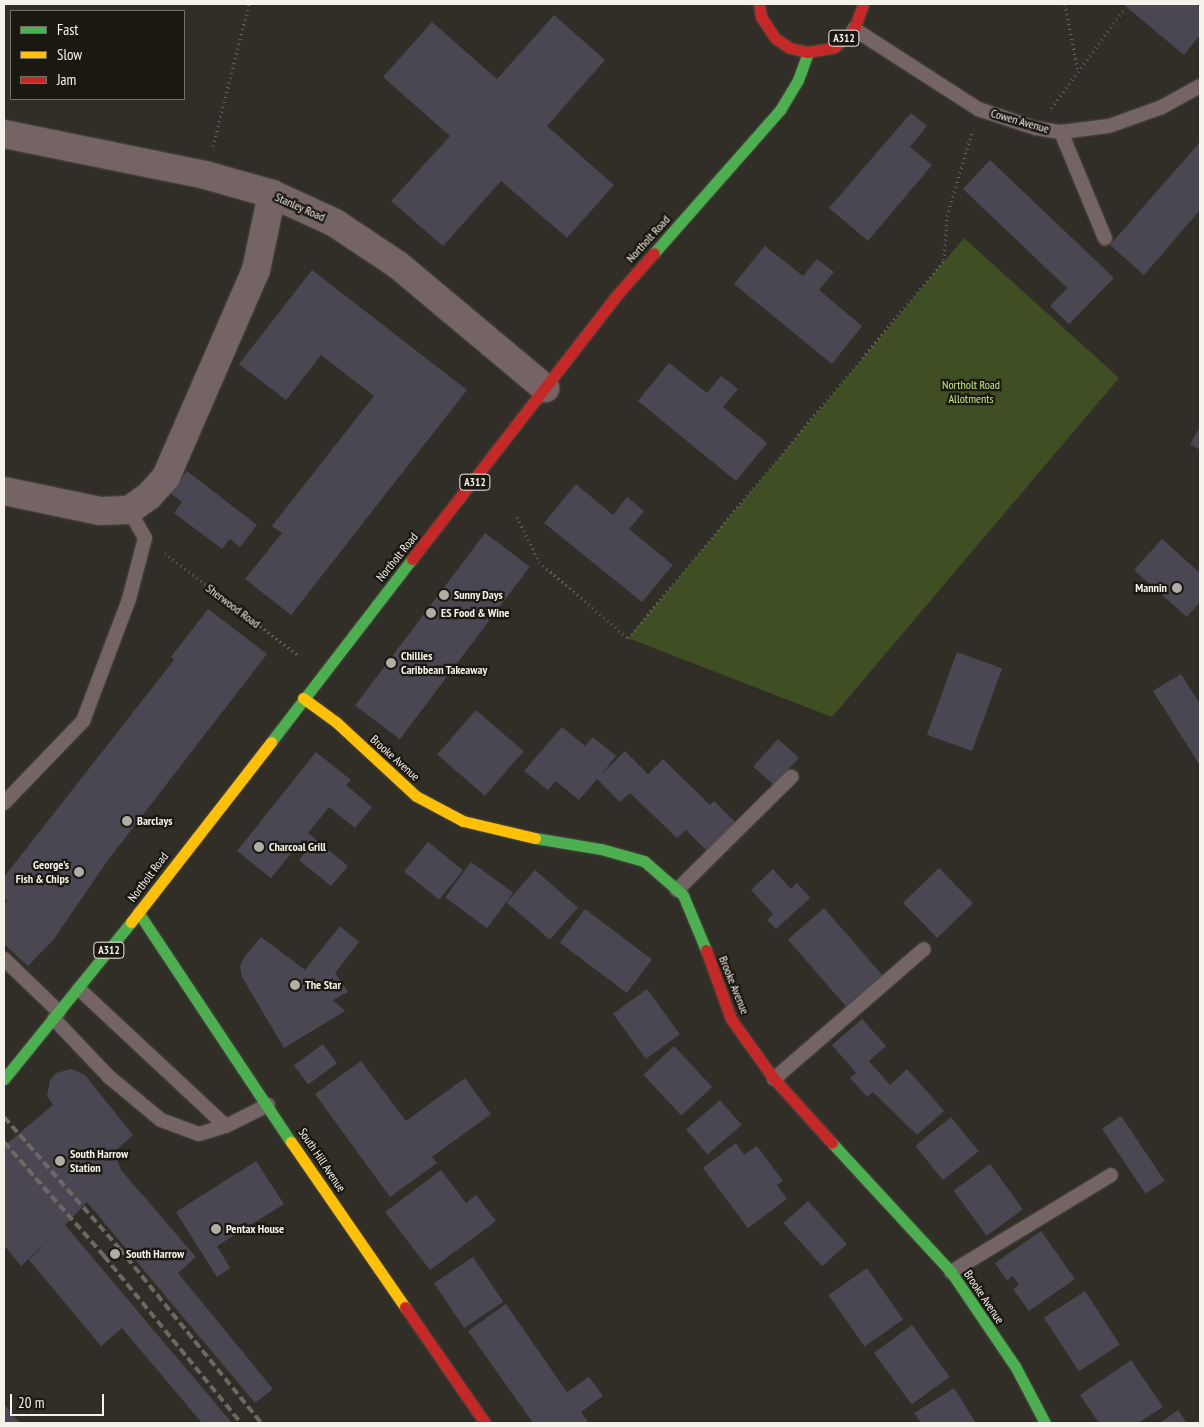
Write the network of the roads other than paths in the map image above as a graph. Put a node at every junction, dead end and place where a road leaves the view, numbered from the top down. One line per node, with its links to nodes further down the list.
1 (758, 4): 4 (street)
2 (863, 4): 3 (street, A312)
3 (854, 29): 4 (street, A312); 6 (lane, Cowen Avenue)
4 (808, 52): 10 (street, Northolt Road / A312)
5 (1200, 86): 6 (lane, Cowen Avenue)
6 (1061, 132): 9 (lane)
7 (4, 134): 8 (street, Stanley Road)
8 (272, 194): 10 (street, Stanley Road); 12 (street)
9 (1105, 238)
10 (545, 388): 13 (street, Northolt Road / A312)
11 (4, 491): 12 (street)
12 (129, 510): 15 (lane)
13 (303, 698): 16 (street, Brooke Avenue); 17 (street, Northolt Road / A312)
14 (791, 777): 16 (lane)
15 (4, 803)
16 (677, 890): 23 (street, Brooke Avenue)
17 (138, 912): 20 (street, Northolt Road / A312); 24 (street, South Hill Avenue)
18 (924, 949): 23 (lane)
19 (4, 959): 21 (lane)
20 (79, 989): 21 (street, Northolt Road / A312); 25 (lane)
21 (57, 1016): 22 (street, Northolt Road / A312); 25 (lane)
22 (4, 1079)
23 (774, 1079): 27 (street, Brooke Avenue)
24 (268, 1105): 25 (lane); 28 (street, South Hill Avenue)
25 (226, 1126)
26 (1111, 1175): 27 (lane)
27 (950, 1272): 29 (street, Brooke Avenue)
28 (485, 1423)
29 (1045, 1423)

